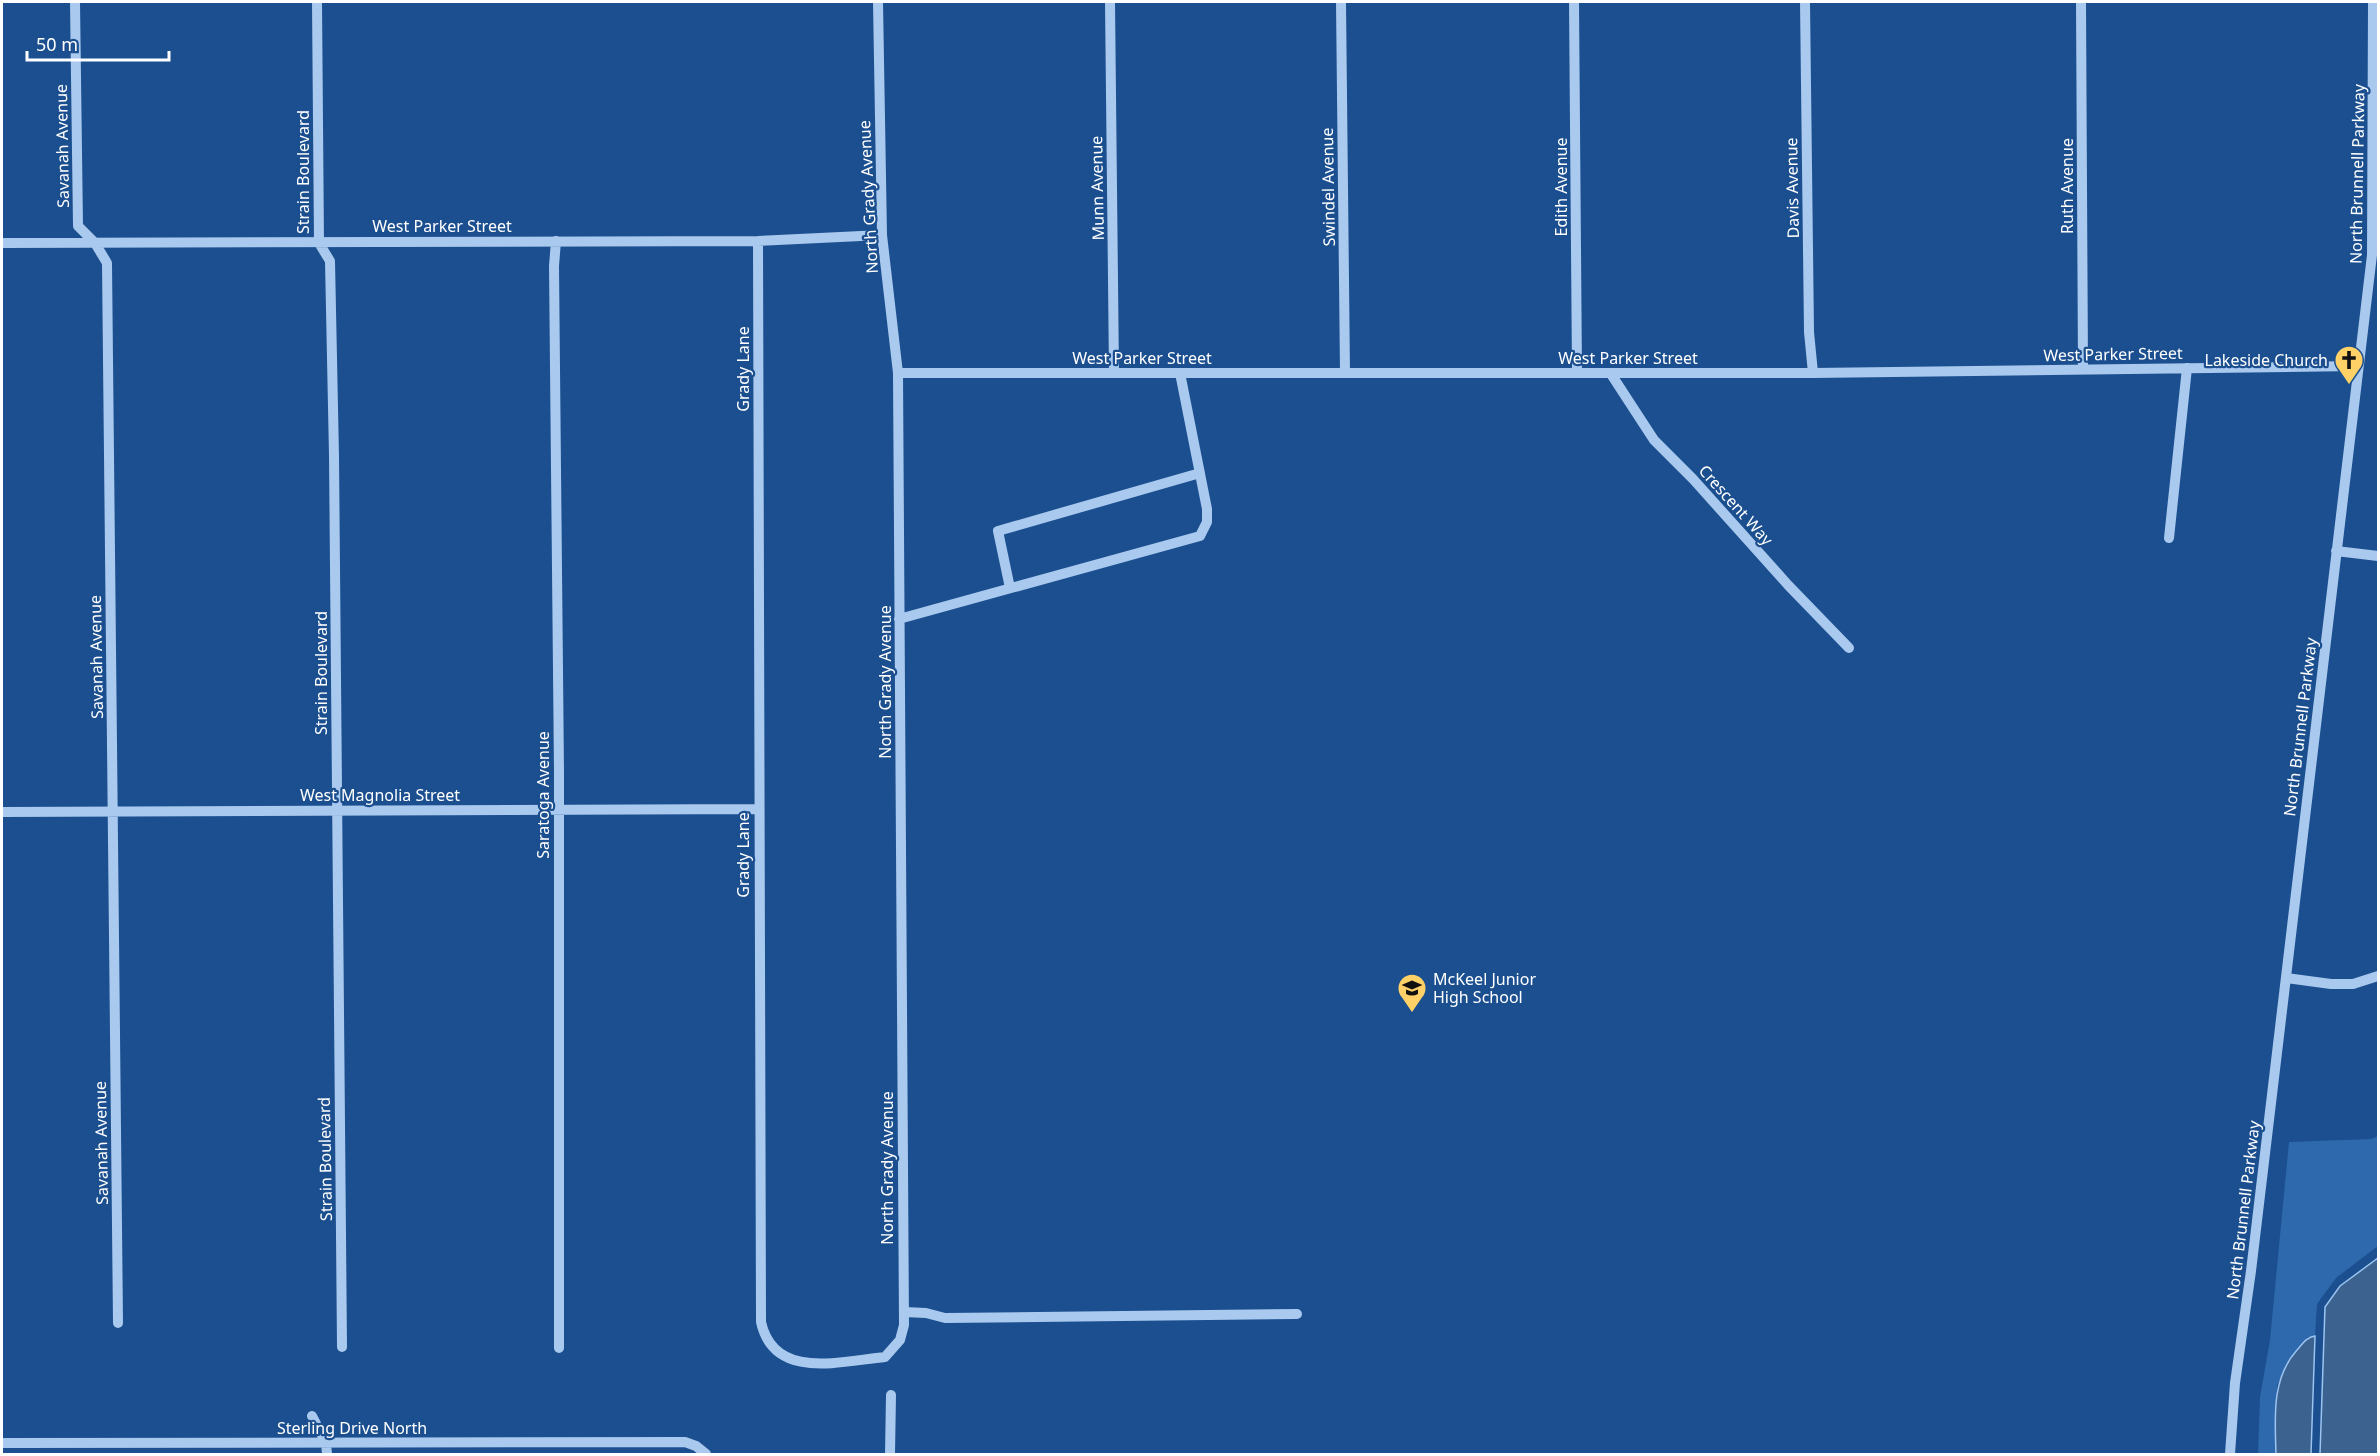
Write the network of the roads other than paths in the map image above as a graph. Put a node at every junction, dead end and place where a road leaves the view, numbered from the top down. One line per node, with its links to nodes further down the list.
1 (75, 2): 14 (street, Savanah Avenue)
2 (317, 2): 15 (street, Strain Boulevard)
3 (878, 2): 10 (street, North Grady Avenue)
4 (1110, 2): 20 (street, Munn Avenue)
5 (1341, 2): 22 (street, Swindel Avenue)
6 (1574, 2): 23 (street, Edith Avenue)
7 (1805, 2): 24 (street, Davis Avenue)
8 (2081, 2): 18 (street, Ruth Avenue)
9 (2373, 2): 16 (street, North Brunnell Parkway)
10 (882, 235): 12 (street, West Parker Street); 19 (street, North Grady Avenue)
11 (556, 241): 12 (street, West Parker Street); 15 (street, West Parker Street); 33 (street, Saratoga Avenue)
12 (758, 241): 34 (street, Grady Lane)
13 (2, 243): 14 (street, West Parker Street)
14 (95, 243): 15 (street, West Parker Street); 36 (street, Savanah Avenue)
15 (319, 243): 35 (street, Strain Boulevard)
16 (2358, 366): 17 (street, West Parker Street); 28 (street, North Brunnell Parkway)
17 (2187, 368): 18 (street, West Parker Street); 27 (street)
18 (2083, 369): 24 (street, West Parker Street)
19 (898, 373): 20 (street, West Parker Street); 31 (street, North Grady Avenue)
20 (1114, 373): 21 (street, West Parker Street)
21 (1180, 373): 22 (street, West Parker Street); 26 (street)
22 (1345, 373): 23 (street, West Parker Street)
23 (1577, 373): 25 (street, West Parker Street)
24 (1812, 373): 25 (street, West Parker Street)
25 (1611, 374): 32 (street, Crescent Way)
26 (1200, 473): 30 (street); 30 (street)
27 (2169, 538)
28 (2336, 551): 29 (street); 39 (street, North Brunnell Parkway)
29 (2379, 556)
30 (1010, 588): 31 (street)
31 (899, 619): 40 (street, North Grady Avenue)
32 (1850, 648)
33 (558, 809): 34 (street, West Magnolia Street); 35 (street, West Magnolia Street); 44 (street, Saratoga Avenue)
34 (758, 809): 45 (street, Grady Lane)
35 (337, 810): 36 (street, West Magnolia Street); 43 (street, Strain Boulevard)
36 (113, 811): 37 (street, West Magnolia Street); 42 (street, Savanah Avenue)
37 (2, 812)
38 (2379, 976): 39 (street)
39 (2286, 978): 57 (street, North Brunnell Parkway)
40 (904, 1312): 41 (street); 45 (street, North Grady Avenue)
41 (1298, 1314)
42 (118, 1323)
43 (342, 1347)
44 (559, 1348)
45 (885, 1357)
46 (891, 1395): 56 (street)
47 (312, 1416): 51 (street)
48 (186, 1442): 50 (street, Sterling Drive North); 51 (street, Sterling Drive North); 55 (street)
49 (2, 1443): 50 (street, Sterling Drive North)
50 (56, 1449)
51 (326, 1449): 52 (street, Sterling Drive North)
52 (459, 1449): 53 (street, Sterling Drive North)
53 (586, 1449): 54 (street, Sterling Drive North)
54 (704, 1452)
55 (186, 1455)
56 (890, 1455)
57 (2230, 1455)

